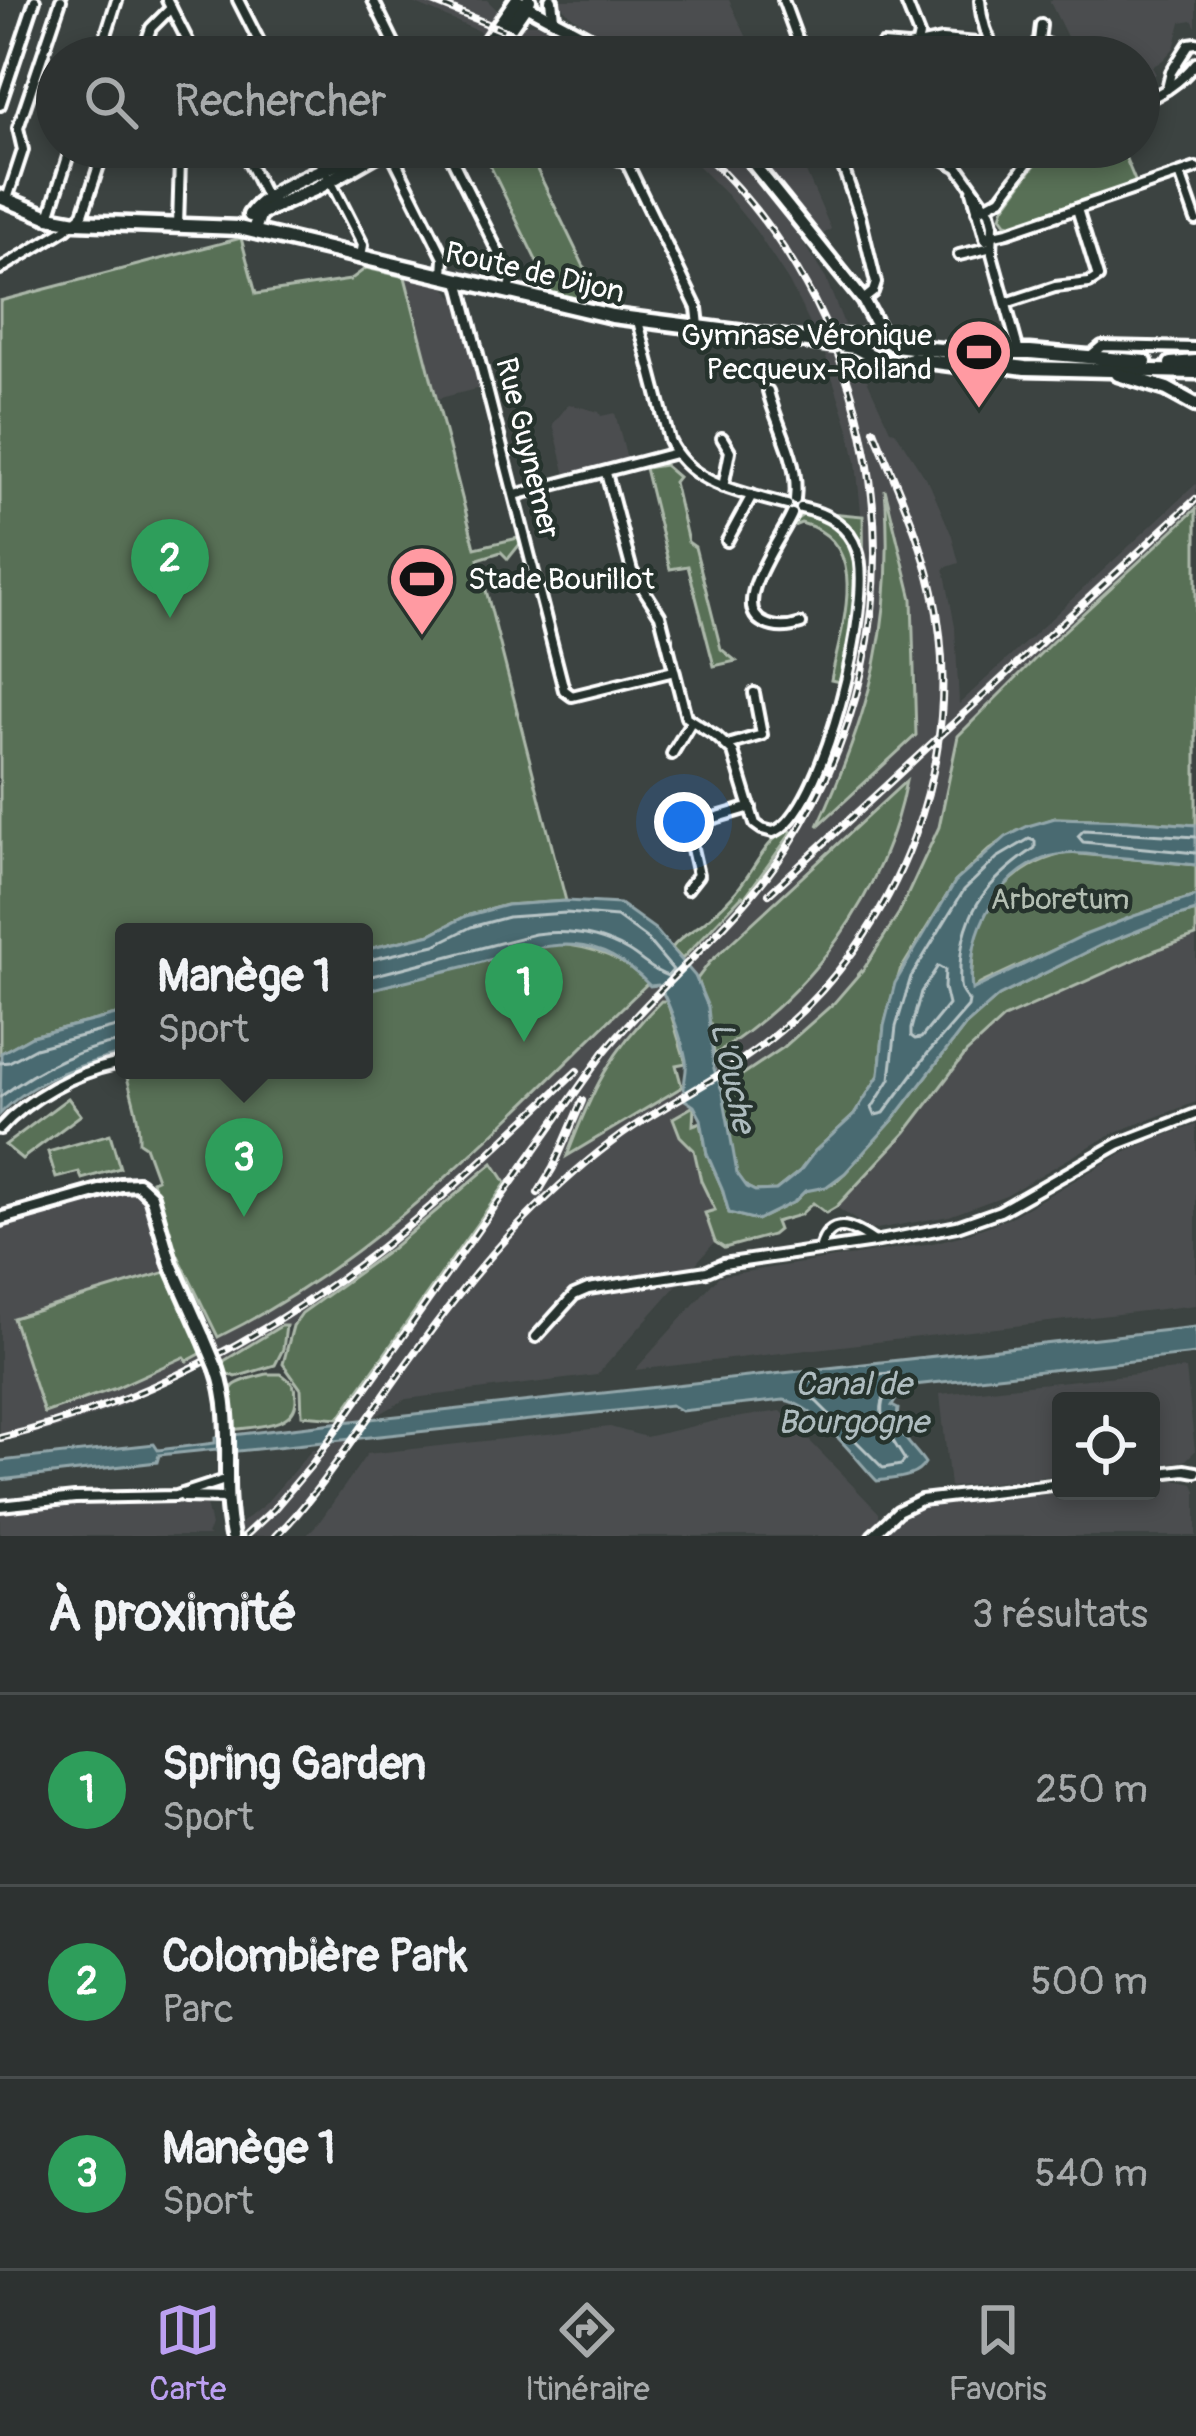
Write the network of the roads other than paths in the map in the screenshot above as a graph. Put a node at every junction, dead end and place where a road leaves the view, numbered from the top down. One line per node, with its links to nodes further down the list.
1 (35, 0): 32 (street)
2 (61, 0): 14 (street)
3 (117, 0): 15 (street)
4 (238, 0): 18 (street)
5 (373, 0): 19 (street)
6 (551, 0): 12 (street)
7 (783, 0): 23 (street)
8 (905, 0): 24 (street)
9 (980, 0): 25 (street)
10 (522, 1): 12 (street); 20 (main road); 21 (main road)
11 (169, 4): 16 (street); 17 (street)
12 (553, 18): 22 (street)
13 (1041, 25): 26 (street)
14 (49, 36)
15 (106, 36)
16 (148, 36)
17 (185, 36)
18 (256, 36)
19 (391, 36)
20 (494, 36)
21 (501, 36)
22 (585, 36)
23 (796, 36)
24 (917, 36)
25 (987, 36)
26 (1042, 36)
27 (1196, 43): 30 (street)
28 (1196, 63): 30 (street)
29 (36, 74): 50 (street)
30 (1167, 91): 31 (street)
31 (1160, 94)
32 (0, 106)
33 (64, 168): 54 (street)
34 (98, 168): 56 (street)
35 (180, 168): 57 (street)
36 (252, 168): 51 (street)
37 (324, 168): 49 (street)
38 (339, 168): 49 (main road)
39 (342, 168): 49 (main road)
40 (399, 168): 63 (street)
41 (456, 168): 65 (street)
42 (629, 168): 70 (street)
43 (757, 168): 66 (street)
44 (843, 168): 66 (street)
45 (959, 168): 52 (street)
46 (1023, 168): 52 (street)
47 (1196, 168): 48 (street)
48 (1180, 174): 53 (street); 55 (street)
49 (327, 175): 51 (main road); 61 (street)
50 (3, 198): 54 (main road, Route de Dijon)
51 (270, 203): 58 (main road)
52 (982, 209): 59 (street)
53 (1077, 209): 59 (street); 67 (street)
54 (49, 217): 56 (main road, Route de Dijon)
55 (1196, 220)
56 (76, 222): 57 (main road, Route de Dijon); 62 (street)
57 (178, 226): 58 (main road, Route de Dijon)
58 (250, 230): 61 (main road, Route de Dijon)
59 (990, 244): 60 (street); 67 (street)
60 (959, 255)
61 (361, 256): 63 (main road, Route de Dijon)
62 (0, 269)
63 (443, 275): 64 (main road, Route de Dijon)
64 (459, 279): 65 (main road, Route de Dijon); 90 (street, Rue Guynemer)
65 (509, 291): 69 (main road, Route de Dijon)
66 (862, 300): 68 (street)
67 (1006, 303): 74 (street)
68 (871, 315): 71 (street); 72 (street)
69 (638, 321): 70 (main road, Route de Dijon); 87 (street)
70 (699, 328): 71 (main road, Route de Dijon)
71 (866, 341): 72 (main road, Route de Dijon); 76 (main road)
72 (889, 341): 74 (main road); 76 (main road)
73 (1196, 348): 75 (street)
74 (1019, 352): 75 (main road); 78 (street); 79 (street)
75 (1090, 356): 80 (main road)
76 (897, 361): 78 (main road)
77 (1196, 362): 80 (main road)
78 (996, 364): 79 (main road)
79 (1048, 368): 81 (main road)
80 (1174, 368): 81 (main road); 82 (main road); 83 (main road)
81 (1106, 371): 85 (main road)
82 (1196, 372)
83 (1196, 387)
84 (768, 391): 92 (street)
85 (1196, 405)
86 (722, 438): 89 (street)
87 (675, 453): 88 (street); 89 (street)
88 (606, 473): 90 (street); 95 (street)
89 (723, 487): 91 (street)
90 (515, 495): 95 (street, Rue Guynemer)
91 (752, 495): 92 (street); 93 (street)
92 (794, 507): 94 (street); 100 (street)
93 (728, 541)
94 (801, 624)
95 (674, 671): 97 (street)
96 (754, 693): 98 (street)
97 (691, 722): 98 (street); 99 (street)
98 (728, 745): 100 (street)
99 (672, 754)
100 (751, 807): 101 (street)
101 (687, 889)
102 (115, 1064): 104 (street)
103 (1196, 1114): 106 (street)
104 (0, 1130)
105 (0, 1219): 111 (street, bridge)
106 (874, 1242): 107 (street); 107 (street)
107 (820, 1249): 108 (street)
108 (536, 1337)
109 (1196, 1472): 110 (street)
110 (1160, 1473)
111 (225, 1480): 113 (street); 114 (street)
112 (1052, 1485): 117 (street)
113 (176, 1496): 114 (street); 115 (street)
114 (225, 1498): 116 (street)
115 (0, 1506)
116 (232, 1536)
117 (872, 1536)

